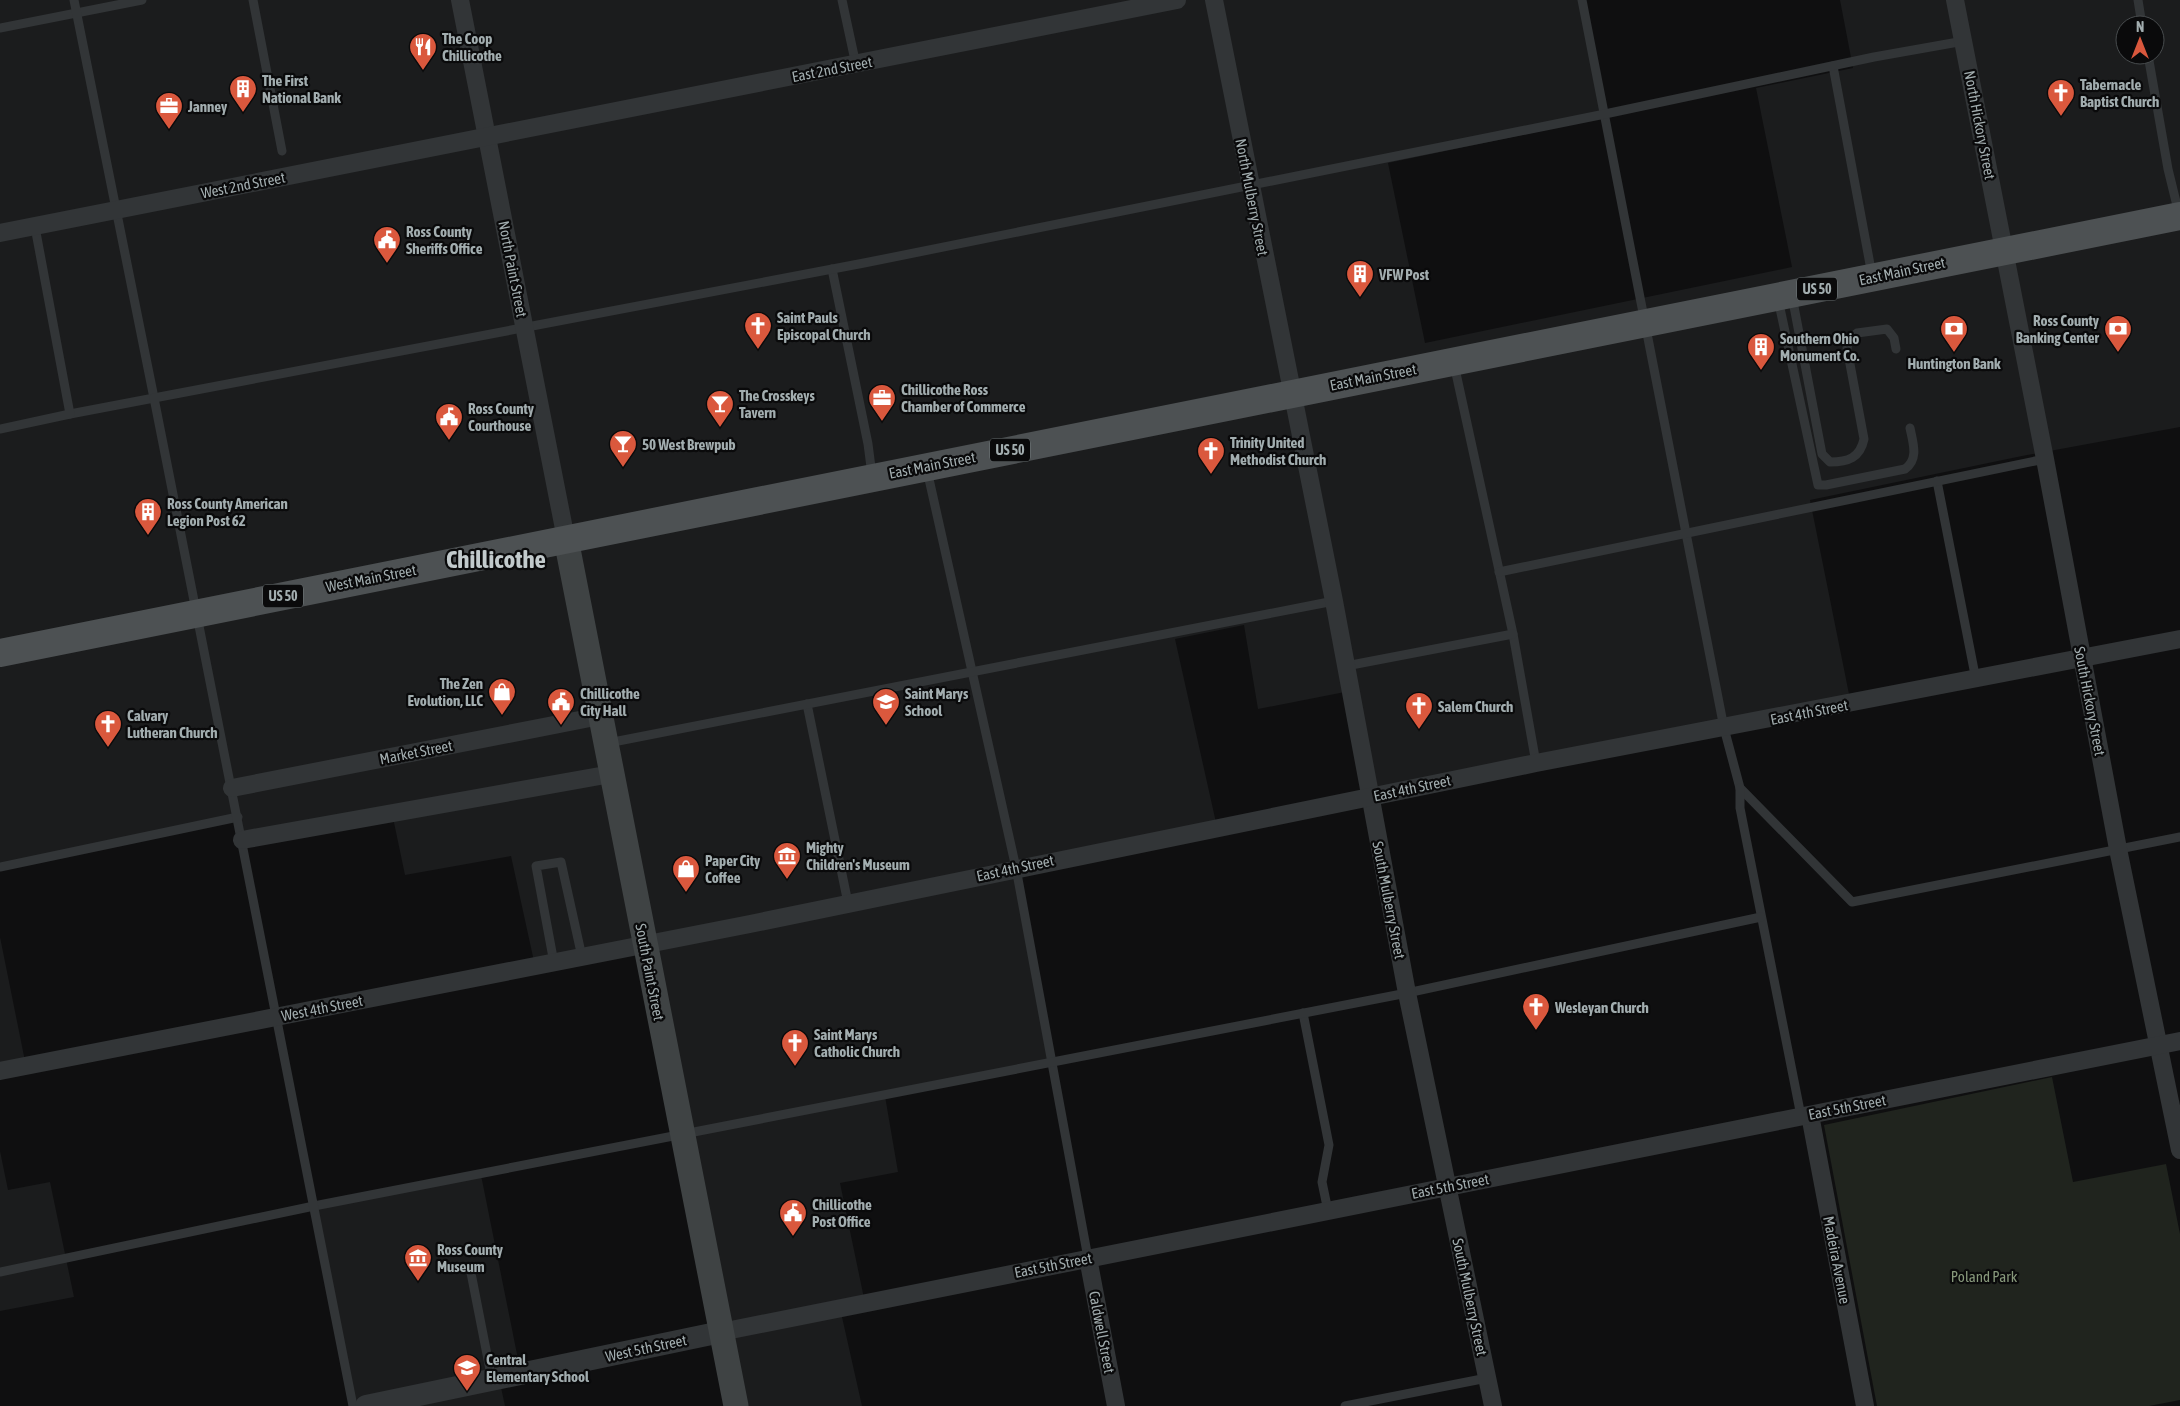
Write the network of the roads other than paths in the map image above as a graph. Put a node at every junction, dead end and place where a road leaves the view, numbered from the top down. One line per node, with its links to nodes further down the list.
1 (74, 0): 11 (lane)
2 (142, 0): 11 (lane)
3 (253, 0): 20 (lane)
4 (460, 0): 19 (street, North Paint Street)
5 (842, 0): 15 (lane)
6 (1177, 0): 15 (street, East 2nd Street)
7 (1214, 0): 21 (street, North Mulberry Street)
8 (1582, 0): 18 (lane)
9 (1955, 0): 14 (street, North Hickory Street)
10 (2138, 0): 12 (lane)
11 (77, 13): 13 (lane); 22 (lane)
12 (2140, 15)
13 (0, 28)
14 (1964, 41): 17 (lane); 26 (street, North Hickory Street)
15 (856, 65): 19 (street, East 2nd Street)
16 (2150, 65): 23 (lane)
17 (1833, 66): 18 (lane); 28 (lane)
18 (1605, 114): 21 (lane); 30 (lane)
19 (486, 136): 22 (street, West 2nd Street); 31 (street, North Paint Street)
20 (282, 151)
21 (1250, 185): 27 (lane); 34 (street, North Mulberry Street)
22 (117, 210): 24 (street, West 2nd Street); 35 (lane)
23 (2180, 216): 26 (main road, East Main Street / US 50)
24 (35, 227): 25 (street, West 2nd Street); 36 (lane)
25 (0, 233)
26 (2004, 251): 28 (main road, East Main Street / US 50); 39 (street, South Hickory Street)
27 (832, 269): 31 (lane); 41 (lane)
28 (1873, 278): 29 (main road, East Main Street / US 50)
29 (1784, 295): 30 (main road, East Main Street / US 50); 32 (lane); 38 (lane)
30 (1646, 322): 33 (main road, East Main Street / US 50); 43 (lane)
31 (524, 328): 35 (lane); 44 (street, North Paint Street)
32 (1896, 349)
33 (1454, 361): 34 (main road, East Main Street / US 50); 45 (lane)
34 (1291, 393): 40 (main road, East Main Street / US 50); 46 (street, South Mulberry Street)
35 (154, 398): 36 (lane); 47 (lane)
36 (70, 414): 37 (lane)
37 (0, 428)
38 (1910, 428)
39 (2045, 459): 42 (lane); 51 (street, South Hickory Street)
40 (927, 466): 41 (main road, East Main Street / US 50); 53 (lane)
41 (872, 477): 44 (main road, East Main Street / US 50)
42 (1937, 481): 43 (lane); 54 (lane)
43 (1686, 533): 45 (lane); 57 (lane)
44 (566, 539): 47 (main road, West Main Street / US 50); 56 (main road, South Paint Street)
45 (1499, 572): 48 (lane)
46 (1334, 601): 52 (street, South Mulberry Street); 53 (lane)
47 (198, 613): 50 (main road, West Main Street / US 50); 61 (lane)
48 (1513, 634): 52 (lane); 59 (lane)
49 (2180, 639): 51 (street, East 4th Street)
50 (0, 653)
51 (2082, 659): 54 (street, East 4th Street); 67 (street, South Hickory Street)
52 (1346, 666): 63 (street, South Mulberry Street)
53 (972, 672): 55 (lane); 69 (lane)
54 (1976, 680): 57 (street, East 4th Street)
55 (807, 704): 58 (lane); 70 (lane)
56 (600, 716): 58 (main road, South Paint Street); 61 (street, Market Street)
57 (1724, 728): 59 (street, East 4th Street); 62 (lane)
58 (606, 744): 60 (main road, South Paint Street)
59 (1536, 763): 63 (street, East 4th Street)
60 (611, 774): 66 (street); 72 (main road, South Paint Street)
61 (232, 788): 64 (lane)
62 (1740, 788): 67 (lane); 71 (lane)
63 (1370, 797): 69 (street, East 4th Street); 75 (street, South Mulberry Street)
64 (238, 817): 66 (lane); 68 (lane)
65 (2180, 837): 67 (lane)
66 (242, 840): 77 (lane)
67 (2118, 849): 79 (street, South Hickory Street)
68 (0, 867)
69 (1016, 868): 70 (street, East 4th Street); 80 (lane)
70 (848, 903): 72 (street, East 4th Street)
71 (1761, 917): 75 (lane); 82 (lane)
72 (645, 944): 73 (street, West 4th Street); 83 (main road, South Paint Street)
73 (582, 957): 74 (street, West 4th Street); 74 (lane)
74 (554, 963): 77 (street, West 4th Street)
75 (1407, 993): 76 (lane); 85 (street, South Mulberry Street)
76 (1303, 1013): 80 (lane); 87 (lane)
77 (277, 1017): 81 (street, West 4th Street); 86 (lane)
78 (2180, 1042): 79 (street, East 5th Street)
79 (2158, 1046): 82 (street, East 5th Street); 84 (street, South Hickory Street)
80 (1052, 1064): 83 (lane); 88 (lane)
81 (0, 1071)
82 (1805, 1116): 85 (street, East 5th Street); 100 (street, Madeira Avenue)
83 (683, 1136): 86 (lane); 91 (main road, South Paint Street)
84 (2180, 1150)
85 (1446, 1186): 87 (street, East 5th Street); 92 (street, South Mulberry Street)
86 (314, 1206): 89 (lane); 94 (lane)
87 (1328, 1210): 88 (street, East 5th Street)
88 (1088, 1258): 91 (street, East 5th Street); 97 (street, Caldwell Street)
89 (0, 1272)
90 (471, 1273): 93 (lane)
91 (721, 1332): 93 (street, West 5th Street); 96 (main road, South Paint Street)
92 (1487, 1378): 98 (lane); 99 (street, South Mulberry Street)
93 (492, 1380): 95 (street, West 5th Street)
94 (353, 1406)
95 (366, 1406)
96 (736, 1406)
97 (1116, 1406)
98 (1345, 1406)
99 (1492, 1406)
100 (1865, 1406)

